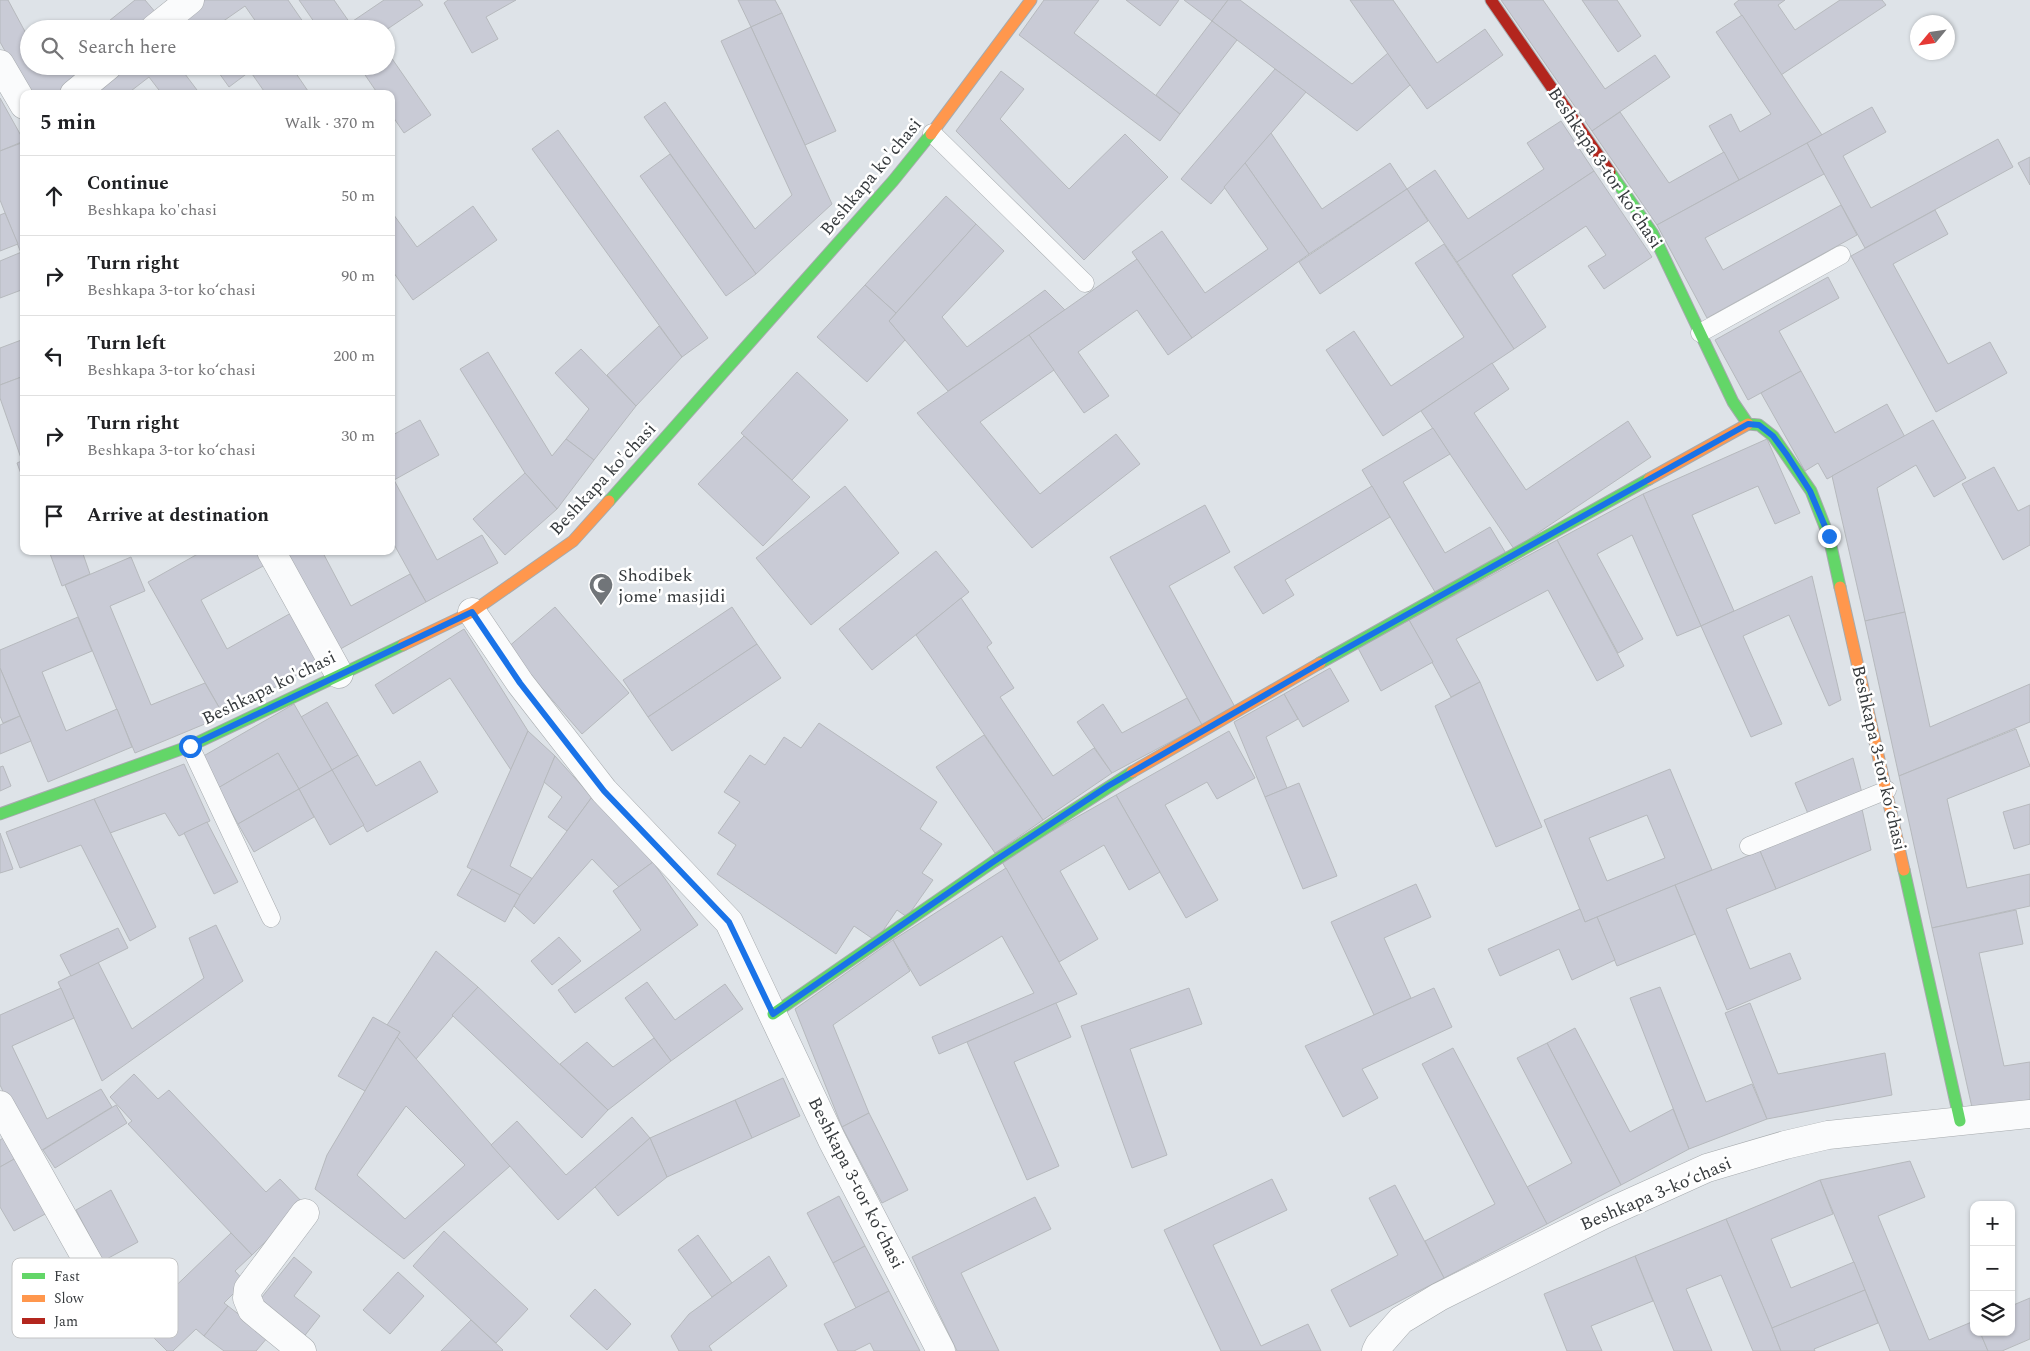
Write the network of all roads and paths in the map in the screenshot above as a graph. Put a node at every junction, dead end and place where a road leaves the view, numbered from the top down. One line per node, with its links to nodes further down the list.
1 (190, 0): 4 (street)
2 (1031, 0): 9 (street, Beshkapa ko'chasi)
3 (1492, 0): 12 (street, Beshkapa 3-tor koʻchasi)
4 (165, 20)
5 (0, 64): 8 (street)
6 (97, 75): 7 (street)
7 (79, 90)
8 (20, 98)
9 (932, 133): 11 (lane); 15 (street, Beshkapa ko'chasi)
10 (1841, 255): 12 (lane)
11 (1085, 283)
12 (1700, 334): 13 (street, Beshkapa 3-tor koʻchasi)
13 (1748, 424): 18 (street, Beshkapa 3-tor koʻchasi); 22 (street)
14 (273, 555): 16 (street)
15 (472, 612): 16 (street, Beshkapa ko'chasi); 22 (street, Beshkapa 3-tor koʻchasi)
16 (339, 674): 17 (street, Beshkapa ko'chasi)
17 (190, 746): 19 (street, Beshkapa ko'chasi); 21 (lane)
18 (1887, 790): 20 (lane); 25 (street, Beshkapa 3-tor koʻchasi)
19 (0, 814)
20 (1749, 846)
21 (271, 918)
22 (773, 1014): 29 (street, Beshkapa 3-tor koʻchasi)
23 (0, 1105): 27 (street)
24 (2030, 1114): 25 (street, Beshkapa 3-koʻchasi)
25 (1960, 1122): 30 (street, Beshkapa 3-koʻchasi)
26 (306, 1213): 28 (street)
27 (86, 1258)
28 (302, 1351)
29 (941, 1351)
30 (1376, 1351)

